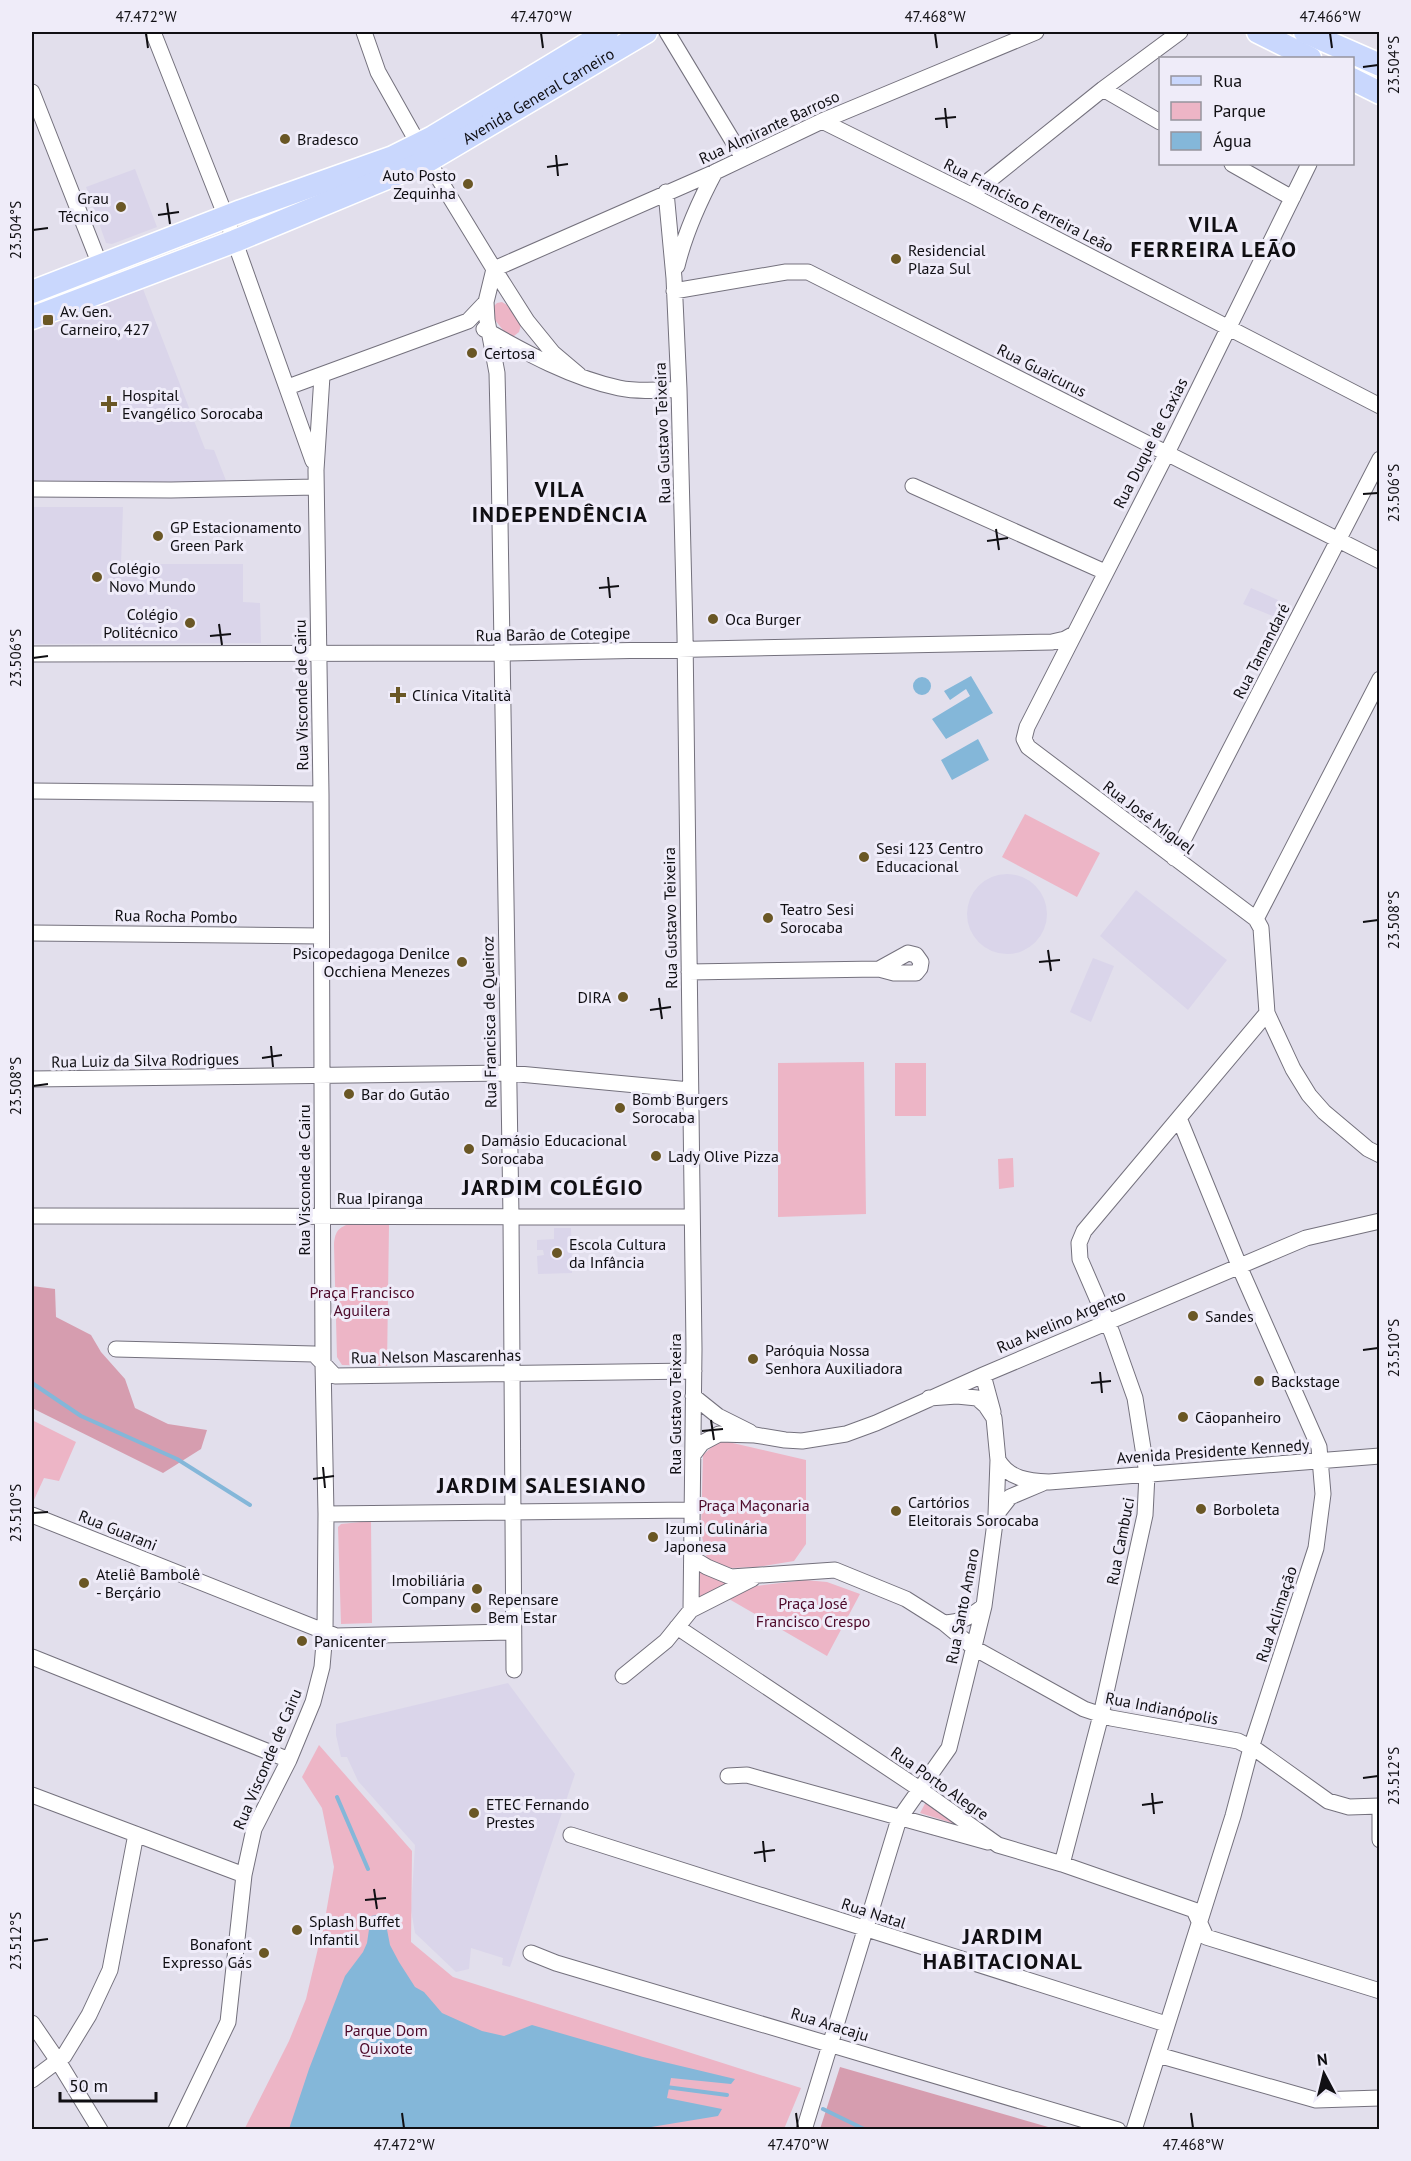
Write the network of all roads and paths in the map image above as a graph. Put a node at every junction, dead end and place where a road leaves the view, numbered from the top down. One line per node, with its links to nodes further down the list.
1 (153, 32): 29 (street)
2 (363, 32): 20 (street)
3 (646, 32): 9 (main road, Avenida General Carneiro)
4 (667, 32): 21 (street)
5 (1036, 32): 17 (street, Rua Almirante Barroso)
6 (1180, 32): 14 (street)
7 (1258, 32): 10 (main road)
8 (1305, 32): 11 (main road)
9 (609, 35): 20 (main road, Avenida General Carneiro)
10 (1308, 57)
11 (1357, 57): 12 (street)
12 (1354, 74)
13 (1354, 80): 16 (main road)
14 (1104, 89): 18 (street); 27 (street)
15 (32, 92): 19 (street)
16 (1380, 93)
17 (822, 121): 21 (street, Rua Almirante Barroso); 27 (street, Rua Francisco Ferreira Leão)
18 (1159, 121)
19 (38, 125): 33 (street)
20 (424, 153): 29 (main road, Avenida General Carneiro); 31 (main road, Avenida General Carneiro); 34 (street)
21 (743, 158): 24 (street, Rua Almirante Barroso)
22 (1234, 165): 28 (street)
23 (1309, 165): 28 (street, Rua Duque de Caxias)
24 (715, 172): 25 (street, Rua Almirante Barroso); 30 (street, Rua Gustavo Teixeira)
25 (683, 185): 26 (street, Rua Almirante Barroso); 30 (street)
26 (666, 192): 32 (street, Rua Almirante Barroso); 36 (street, Rua Gustavo Teixeira)
27 (971, 195): 43 (street, Rua Francisco Ferreira Leão)
28 (1293, 197): 43 (street, Rua Duque de Caxias)
29 (226, 217): 31 (street); 33 (main road, Avenida General Carneiro)
30 (693, 218): 36 (street, Rua Gustavo Teixeira)
31 (235, 241): 40 (main road, Avenida General Carneiro); 49 (street, Rua Visconde de Cairu)
32 (518, 258): 34 (street, Rua Almirante Barroso); 35 (street)
33 (100, 265): 37 (main road, Avenida General Carneiro)
34 (494, 269): 35 (street); 38 (street)
35 (504, 284): 39 (street)
36 (674, 284): 50 (street, Rua Gustavo Teixeira); 52 (street, Rua Guaicurus)
37 (32, 292)
38 (486, 302): 39 (street); 41 (street); 44 (street)
39 (517, 304): 42 (street)
40 (32, 318)
41 (468, 321): 44 (street); 48 (street)
42 (527, 321): 45 (street); 47 (street)
43 (1228, 327): 51 (street, Rua Francisco Ferreira Leão); 52 (street, Rua Duque de Caxias)
44 (489, 332): 45 (street); 46 (street, Rua Francisca de Queiroz)
45 (509, 344): 46 (street, Rua Francisca de Queiroz); 47 (street)
46 (497, 373): 64 (street, Rua Francisca de Queiroz)
47 (579, 375): 50 (street)
48 (322, 376): 49 (street); 54 (street, Rua Visconde de Cairu)
49 (288, 387): 54 (street, Rua Visconde de Cairu)
50 (679, 389): 62 (street, Rua Gustavo Teixeira)
51 (1380, 406)
52 (1167, 453): 58 (street, Rua Guaicurus); 60 (street, Rua Duque de Caxias)
53 (1380, 459): 58 (street, Rua Tamandaré)
54 (316, 470): 56 (street, Rua Visconde de Cairu)
55 (913, 486): 60 (street)
56 (316, 488): 57 (street); 63 (street, Rua Visconde de Cairu)
57 (32, 489)
58 (1339, 540): 59 (street, Rua Guaicurus); 70 (street, Rua Tamandaré)
59 (1380, 561)
60 (1105, 572): 61 (street, Rua Duque de Caxias)
61 (1074, 634): 62 (street, Rua Barão de Cotegipe); 67 (street, Rua Duque de Caxias)
62 (685, 650): 64 (street, Rua Barão de Cotegipe); 75 (street, Rua Gustavo Teixeira)
63 (318, 653): 64 (street, Rua Barão de Cotegipe); 65 (street, Rua Barão de Cotegipe); 69 (street, Rua Visconde de Cairu)
64 (502, 653): 77 (street, Rua Francisca de Queiroz)
65 (32, 654)
66 (1380, 679): 71 (street)
67 (1024, 739): 70 (street, Rua José Miguel)
68 (32, 791): 69 (street)
69 (321, 794): 73 (street, Rua Visconde de Cairu)
70 (1174, 858): 71 (street, Rua José Miguel)
71 (1256, 919): 76 (street)
72 (32, 933): 73 (street, Rua Rocha Pombo)
73 (321, 936): 78 (street, Rua Visconde de Cairu)
74 (879, 969): 75 (street)
75 (689, 972): 80 (street, Rua Gustavo Teixeira)
76 (1267, 1013): 81 (street); 82 (street)
77 (508, 1073): 78 (street, Rua Luiz da Silva Rodrigues); 80 (street, Rua Luiz da Silva Rodrigues); 85 (street, Rua Francisca de Queiroz)
78 (322, 1076): 79 (street, Rua Luiz da Silva Rodrigues); 83 (street, Rua Visconde de Cairu)
79 (32, 1079)
80 (690, 1090): 86 (street, Rua Gustavo Teixeira)
81 (1179, 1118): 88 (street, Rua Aclimação); 89 (street, Rua Cambuci)
82 (1380, 1155)
83 (322, 1215): 84 (street, Rua Ipiranga); 85 (street, Rua Ipiranga); 91 (street, Rua Visconde de Cairu)
84 (32, 1216)
85 (511, 1217): 86 (street, Rua Ipiranga); 93 (street, Rua Francisca de Queiroz)
86 (692, 1217): 92 (street, Rua Gustavo Teixeira)
87 (1380, 1221): 88 (street, Rua Avelino Argento)
88 (1239, 1266): 89 (street, Rua Avelino Argento); 102 (street, Rua Aclimação)
89 (1107, 1321): 94 (street, Rua Avelino Argento); 103 (street, Rua Cambuci)
90 (116, 1349): 91 (street, Rua Nelson Mascarenhas)
91 (323, 1363): 93 (street, Rua Nelson Mascarenhas); 107 (street, Rua Visconde de Cairu)
92 (694, 1371): 93 (street, Rua Nelson Mascarenhas); 95 (street, Rua Gustavo Teixeira)
93 (512, 1373): 106 (street, Rua Francisca de Queiroz)
94 (983, 1374): 96 (street, Rua Avelino Argento); 97 (street, Rua Santo Amaro)
95 (693, 1395): 98 (street, Rua Avelino Argento); 99 (street, Rua Gustavo Teixeira)
96 (929, 1398): 97 (street); 98 (street, Rua Avelino Argento)
97 (994, 1418): 101 (street, Rua Santo Amaro)
98 (755, 1434): 99 (street, Rua Avelino Argento)
99 (693, 1455): 105 (street, Rua Gustavo Teixeira)
100 (1380, 1456): 102 (street, Avenida Presidente Kennedy)
101 (998, 1460): 104 (street, Avenida Presidente Kennedy); 109 (street, Rua Santo Amaro)
102 (1321, 1460): 103 (street, Avenida Presidente Kennedy); 123 (street, Rua Aclimação)
103 (1147, 1474): 104 (street, Avenida Presidente Kennedy); 122 (street, Rua Cambuci)
104 (1049, 1482): 109 (street, Avenida Presidente Kennedy)
105 (692, 1510): 106 (street); 110 (street, Rua Gustavo Teixeira)
106 (514, 1512): 107 (street); 117 (street, Rua Francisca de Queiroz)
107 (326, 1514): 116 (street, Rua Visconde de Cairu)
108 (32, 1515): 116 (street, Rua Guarani)
109 (996, 1515): 112 (street, Rua Santo Amaro)
110 (692, 1558): 111 (street, Rua Indianópolis); 113 (street, Rua Gustavo Teixeira)
111 (757, 1576): 113 (street, Rua Indianópolis); 114 (street, Rua Indianópolis)
112 (984, 1606): 114 (street); 118 (street, Rua Santo Amaro)
113 (691, 1610): 115 (street)
114 (944, 1623): 118 (street, Rua Indianópolis)
115 (677, 1627): 121 (street); 126 (street, Rua Porto Alegre)
116 (325, 1632): 117 (street, Rua Guarani); 124 (street, Rua Visconde de Cairu)
117 (513, 1632): 120 (street, Rua Francisca de Queiroz)
118 (974, 1648): 122 (street, Rua Indianópolis); 126 (street, Rua Santo Amaro)
119 (32, 1657): 124 (street)
120 (514, 1670)
121 (623, 1676)
122 (1101, 1715): 123 (street, Rua Indianópolis); 135 (street, Rua Cambuci)
123 (1251, 1748): 128 (street, Rua Indianópolis); 137 (street, Rua Aclimação)
124 (289, 1760): 136 (street, Rua Visconde de Cairu)
125 (728, 1776): 130 (street)
126 (921, 1790): 130 (street, Rua Santo Amaro); 134 (street, Rua Porto Alegre)
127 (32, 1795): 131 (street)
128 (1380, 1806)
129 (1380, 1813): 133 (street)
130 (899, 1819): 134 (street); 138 (street)
131 (136, 1834): 136 (street); 145 (street)
132 (571, 1835): 138 (street, Rua Natal)
133 (1380, 1840)
134 (998, 1845): 135 (street, Rua Porto Alegre)
135 (1062, 1864): 137 (street, Rua Porto Alegre)
136 (244, 1875): 149 (street, Rua Visconde de Cairu)
137 (1200, 1925): 140 (street, Rua Porto Alegre); 142 (street, Rua Aclimação)
138 (866, 1929): 142 (street, Rua Natal); 143 (street)
139 (531, 1953): 143 (street, Rua Aracaju)
140 (1380, 1991)
141 (32, 2023): 145 (street)
142 (1166, 2024): 144 (street, Rua Aclimação)
143 (831, 2043): 150 (street); 151 (street, Rua Aracaju)
144 (1158, 2055): 147 (street); 152 (street, Rua Aclimação)
145 (58, 2061): 146 (street); 148 (street)
146 (32, 2080)
147 (1380, 2098)
148 (100, 2130)
149 (176, 2130)
150 (804, 2130)
151 (1118, 2130)
152 (1134, 2130)

